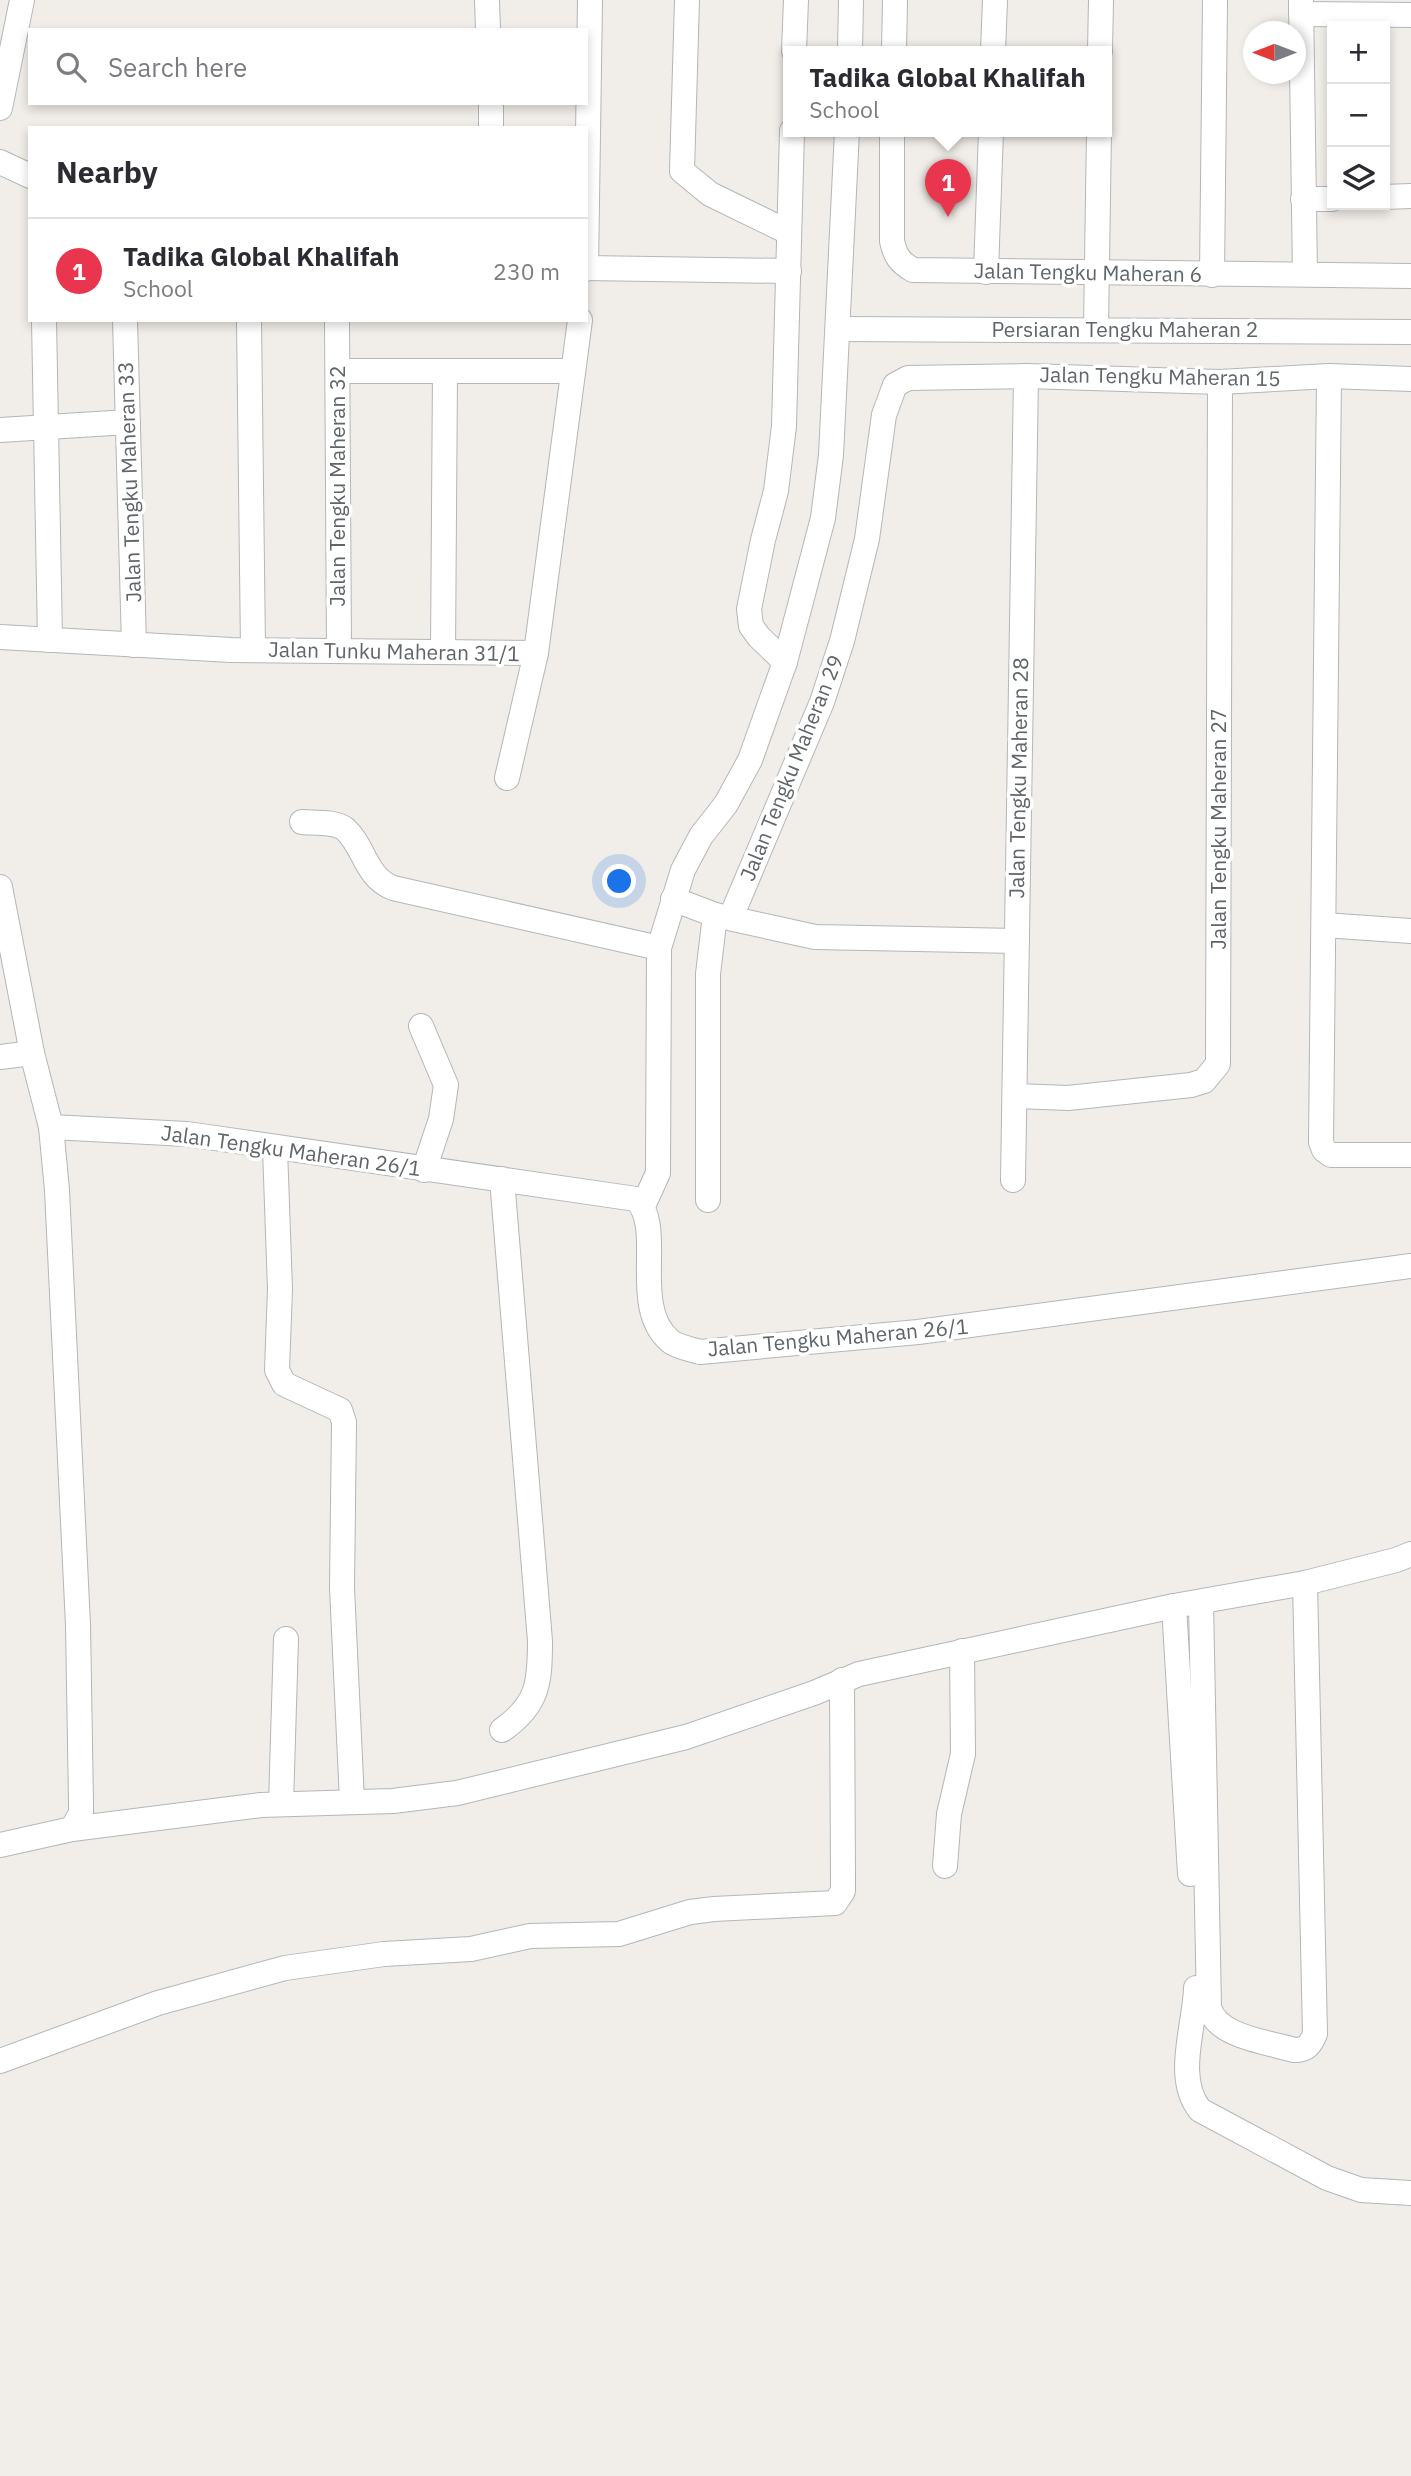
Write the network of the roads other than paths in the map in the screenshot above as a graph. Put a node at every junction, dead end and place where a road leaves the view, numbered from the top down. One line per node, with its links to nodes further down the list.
1 (22, 0): 20 (street)
2 (487, 0): 13 (street)
3 (590, 0): 22 (street)
4 (687, 0): 34 (street)
5 (796, 0): 14 (street)
6 (851, 0): 15 (street)
7 (895, 0): 16 (street)
8 (995, 0): 17 (street)
9 (1101, 0): 18 (street)
10 (1214, 0): 40 (street)
11 (1301, 7): 12 (street); 33 (street)
12 (1411, 15)
13 (488, 28)
14 (794, 46)
15 (850, 46)
16 (894, 46)
17 (993, 46)
18 (1100, 46)
19 (491, 105): 21 (street)
20 (0, 108)
21 (491, 126)
22 (588, 134)
23 (792, 137): 34 (street)
24 (847, 137): 47 (street)
25 (892, 137): 38 (street, Jalan Tengku Maheran 6)
26 (991, 137): 38 (street)
27 (1099, 137): 37 (street)
28 (0, 162): 29 (street)
29 (28, 175)
30 (1411, 196): 31 (street)
31 (1390, 197)
32 (1327, 198): 33 (street)
33 (1303, 199): 39 (street)
34 (788, 232): 36 (street)
35 (588, 269): 36 (street)
36 (789, 271): 68 (street)
37 (1097, 271): 38 (street, Jalan Tengku Maheran 6); 40 (street, Jalan Tengku Maheran 6); 48 (street)
38 (986, 272)
39 (1305, 274): 40 (street, Jalan Tengku Maheran 6); 41 (street, Jalan Tengku Maheran 6)
40 (1212, 275)
41 (1411, 276)
42 (44, 322): 59 (street)
43 (125, 322): 58 (street, Jalan Tengku Maheran 33)
44 (250, 322): 64 (street)
45 (337, 322): 51 (street, Jalan Tengku Maheran 32)
46 (580, 322): 50 (street, Jalan Tunku Maheran 31/1)
47 (838, 329): 48 (street, Persiaran Tengku Maheran 2); 68 (street)
48 (1096, 329): 49 (street, Persiaran Tengku Maheran 2)
49 (1411, 332)
50 (573, 370): 52 (street); 67 (street, Jalan Tunku Maheran 31/1)
51 (338, 371): 52 (street); 65 (street, Jalan Tengku Maheran 32)
52 (445, 372): 66 (street)
53 (1026, 376): 55 (street, Jalan Tengku Maheran 15); 57 (street, Jalan Tengku Maheran 15); 76 (street, Jalan Tengku Maheran 28)
54 (1329, 376): 56 (street, Jalan Tengku Maheran 15); 57 (street, Jalan Tengku Maheran 15); 74 (street)
55 (908, 378): 73 (street, Jalan Tengku Maheran 29)
56 (1411, 379)
57 (1220, 382): 81 (street, Jalan Tengku Maheran 27)
58 (128, 422): 59 (street); 63 (street, Jalan Tengku Maheran 33)
59 (46, 425): 60 (street); 62 (street)
60 (0, 430)
61 (0, 637): 62 (street, Jalan Tunku Maheran 31/1)
62 (50, 640): 63 (street, Jalan Tunku Maheran 31/1)
63 (134, 645): 64 (street, Jalan Tunku Maheran 31/1)
64 (253, 650): 65 (street, Jalan Tunku Maheran 31/1)
65 (339, 651): 66 (street, Jalan Tunku Maheran 31/1)
66 (443, 652): 67 (street, Jalan Tunku Maheran 31/1)
67 (536, 653): 69 (street)
68 (785, 662): 72 (street)
69 (507, 778)
70 (302, 822): 77 (street)
71 (0, 887): 79 (street)
72 (673, 899): 73 (street); 77 (street)
73 (723, 916): 76 (street); 88 (street, Jalan Tengku Maheran 29)
74 (1324, 925): 75 (street); 84 (street)
75 (1411, 931)
76 (1017, 941): 81 (street, Jalan Tengku Maheran 28)
77 (659, 948): 89 (street)
78 (421, 1026): 85 (street)
79 (32, 1053): 80 (street); 82 (street)
80 (0, 1057)
81 (1015, 1096): 87 (street, Jalan Tengku Maheran 28)
82 (51, 1127): 83 (street, Jalan Tengku Maheran 26/1); 101 (street)
83 (275, 1149): 85 (street, Jalan Tengku Maheran 26/1); 99 (street)
84 (1411, 1155)
85 (424, 1170): 86 (street, Jalan Tengku Maheran 26/1)
86 (502, 1179): 89 (street, Jalan Tengku Maheran 26/1); 98 (street)
87 (1013, 1180)
88 (708, 1200)
89 (643, 1206): 90 (street, Jalan Tengku Maheran 26/1)
90 (1411, 1266)
91 (1411, 1554): 92 (street)
92 (1305, 1583): 93 (street); 93 (street)
93 (1201, 1602): 94 (street)
94 (1174, 1606): 96 (street); 105 (street)
95 (286, 1639): 100 (street)
96 (962, 1651): 97 (street); 103 (street)
97 (842, 1680): 99 (street); 104 (street)
98 (502, 1731)
99 (352, 1801): 100 (street)
100 (281, 1804): 101 (street)
101 (72, 1829): 102 (street)
102 (0, 1844)
103 (945, 1866)
104 (0, 2061)
105 (1411, 2193)

